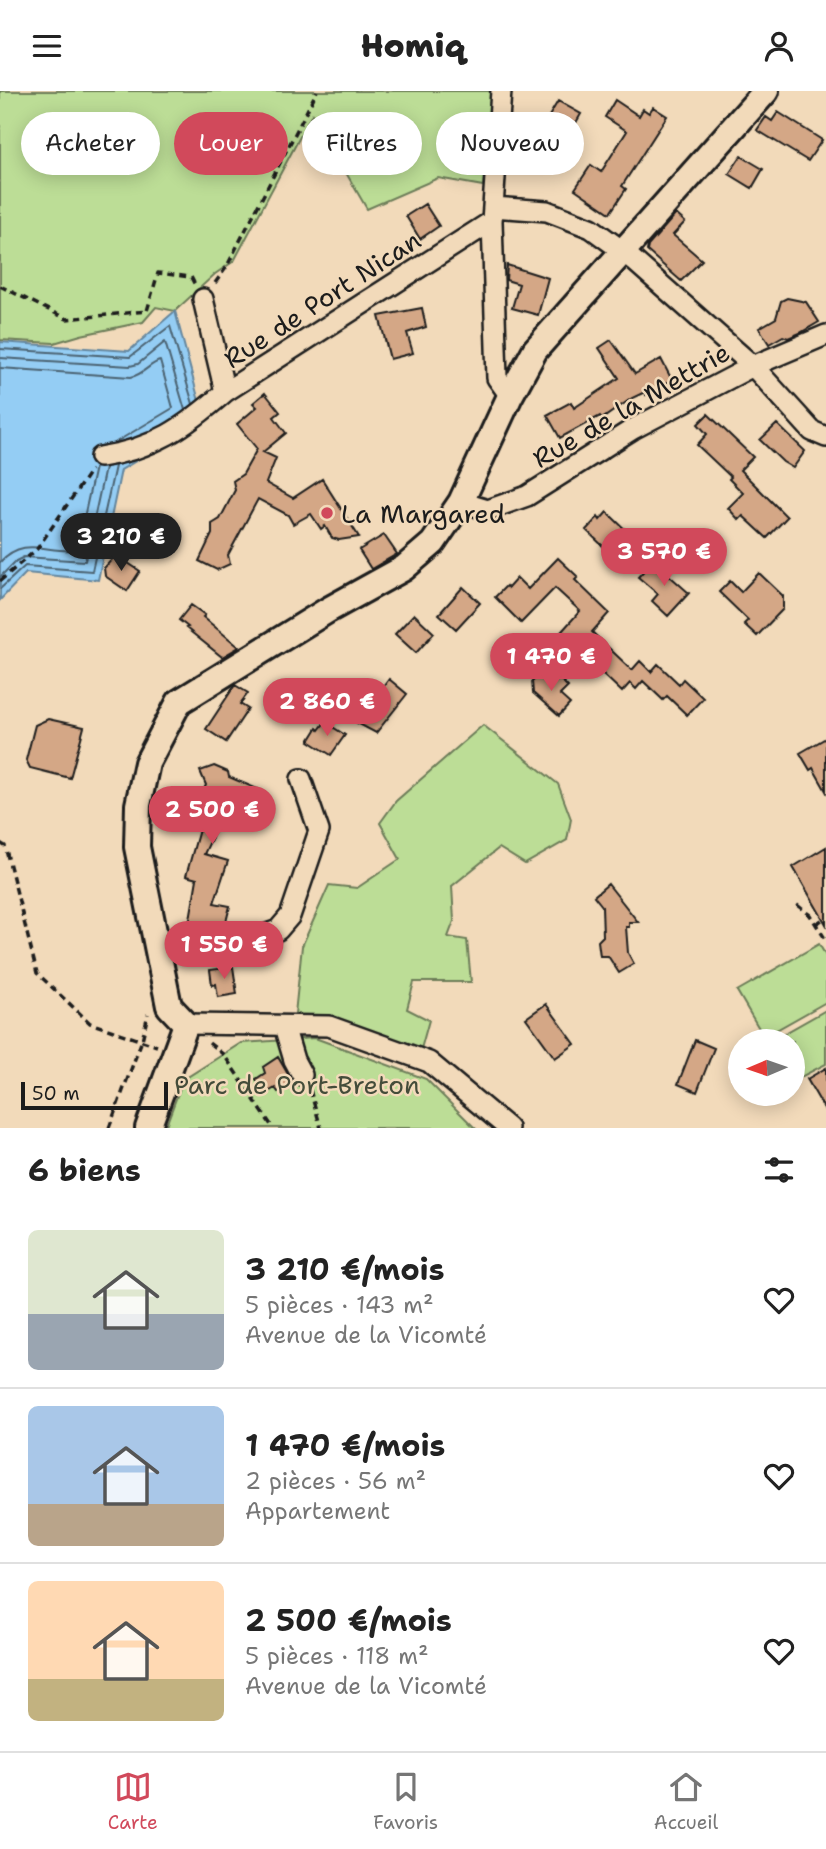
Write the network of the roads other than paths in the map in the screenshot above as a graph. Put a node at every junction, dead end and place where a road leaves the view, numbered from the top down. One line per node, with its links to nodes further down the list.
1 (501, 91): 3 (street)
2 (766, 91): 4 (main road)
3 (493, 214): 4 (street); 8 (street, Rue de Port Nican); 9 (street)
4 (624, 251): 7 (street); 9 (main road)
5 (203, 299): 8 (street, Rue de Port Nican)
6 (826, 335): 7 (street, Rue de la Mettrie)
7 (753, 366): 10 (street); 12 (street, Rue de la Mettrie)
8 (225, 392): 11 (street)
9 (510, 396): 12 (main road)
10 (826, 437)
11 (100, 457)
12 (461, 502): 14 (main road)
13 (301, 779): 14 (street)
14 (158, 950): 15 (main road)
15 (186, 1024): 16 (street); 18 (main road)
16 (284, 1026): 17 (street); 19 (street)
17 (302, 1075)
18 (148, 1128)
19 (508, 1128)

